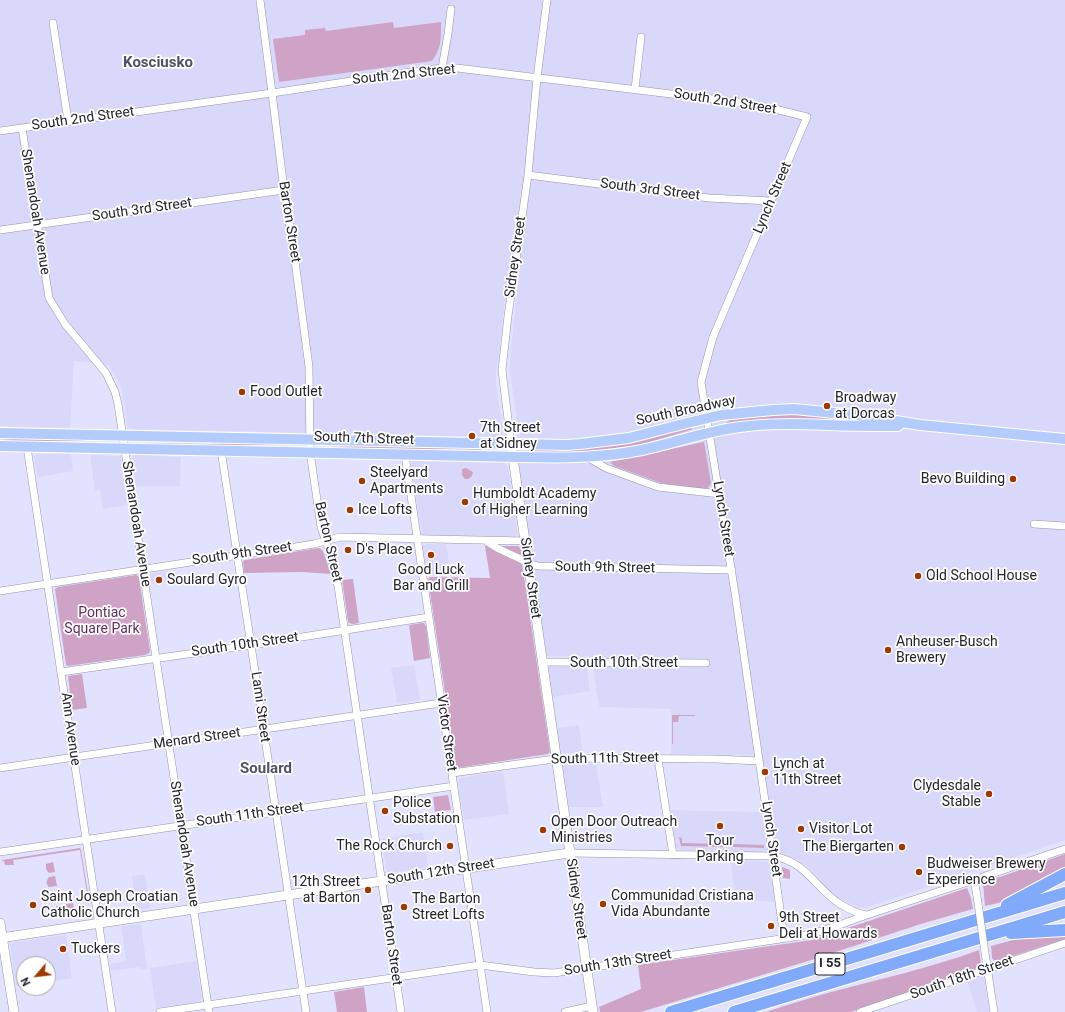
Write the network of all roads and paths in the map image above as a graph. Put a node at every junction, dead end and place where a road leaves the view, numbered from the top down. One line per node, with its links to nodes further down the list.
1 (260, 0): 9 (street, Barton Street)
2 (548, 0): 7 (street, Sidney Street)
3 (451, 9): 6 (street)
4 (53, 23): 11 (street)
5 (641, 37): 8 (street)
6 (442, 68): 7 (street, South 2nd Street); 9 (street, South 2nd Street)
7 (537, 78): 8 (street, South 2nd Street); 14 (street, Sidney Street)
8 (635, 90): 10 (street, South 2nd Street)
9 (272, 93): 11 (street, South 2nd Street); 15 (street, Barton Street)
10 (807, 117): 16 (street, Lynch Street)
11 (68, 121): 12 (street, South 2nd Street)
12 (22, 128): 13 (street, South 2nd Street); 17 (street, Shenandoah Avenue)
13 (0, 131)
14 (528, 175): 16 (street, South 3rd Street); 26 (street, Sidney Street)
15 (284, 190): 17 (street, South 3rd Street); 25 (street, Barton Street)
16 (771, 201): 19 (street, Lynch Street)
17 (36, 224): 18 (street, South 3rd Street); 23 (street, Shenandoah Avenue)
18 (0, 230)
19 (707, 418): 20 (main road, South Broadway); 21 (street, Lynch Street); 27 (main road, South Broadway)
20 (920, 425): 21 (main road, South Broadway); 24 (main road, South Broadway)
21 (710, 432): 35 (main road, South Broadway); 36 (street, Lynch Street)
22 (0, 434): 23 (main road, South 7th Street)
23 (123, 437): 25 (main road, South 7th Street); 30 (street, Shenandoah Avenue)
24 (1065, 439)
25 (309, 440): 26 (main road, South 7th Street); 32 (street, Barton Street)
26 (510, 444): 27 (main road, South 7th Street); 34 (street, Sidney Street)
27 (554, 445)
28 (0, 446): 29 (main road, South 7th Street)
29 (27, 446): 30 (main road, South 7th Street); 47 (street, Ann Avenue)
30 (124, 449): 31 (main road, South 7th Street); 45 (street, Shenandoah Avenue)
31 (221, 450): 32 (main road, South 7th Street); 43 (street, Lami Street)
32 (310, 452): 33 (main road, South 7th Street); 41 (street, Barton Street)
33 (405, 455): 34 (main road, South 7th Street); 39 (street, Victor Street)
34 (512, 457): 35 (main road, South 7th Street); 42 (street, Sidney Street)
35 (587, 457): 36 (street)
36 (720, 494): 46 (street, Lynch Street)
37 (1034, 524): 38 (street)
38 (1065, 526)
39 (418, 539): 40 (street, South 9th Street); 41 (street, South 9th Street); 49 (street, Victor Street)
40 (485, 540): 42 (street, South 9th Street); 44 (street, South 9th Street)
41 (326, 541): 43 (street, South 9th Street); 50 (street, Barton Street)
42 (524, 541): 44 (street, Sidney Street)
43 (237, 555): 45 (street, South 9th Street); 51 (street, Lami Street)
44 (528, 562): 46 (street, South 9th Street); 53 (street, Sidney Street)
45 (142, 569): 47 (street, South 9th Street); 52 (street, Shenandoah Avenue)
46 (732, 570): 63 (street, Lynch Street)
47 (48, 583): 48 (street, South 9th Street); 55 (street, Ann Avenue)
48 (0, 590)
49 (429, 617): 50 (street, South 10th Street); 56 (street, Victor Street)
50 (345, 630): 51 (street, South 10th Street); 57 (street, Barton Street)
51 (251, 644): 52 (street, South 10th Street); 58 (street, Lami Street)
52 (156, 658): 55 (street, South 10th Street); 59 (street, Shenandoah Avenue)
53 (542, 662): 54 (street, South 10th Street); 61 (street, Sidney Street)
54 (706, 663)
55 (62, 672): 60 (street, Ann Avenue)
56 (442, 703): 57 (street, Menard Street); 65 (street, Victor Street)
57 (357, 715): 58 (street, Menard Street); 67 (street, Barton Street)
58 (263, 729): 59 (street, Menard Street); 68 (street, Lami Street)
59 (169, 743): 60 (street, Menard Street); 69 (street, Shenandoah Avenue)
60 (74, 757): 64 (street, Menard Street); 70 (street, Ann Avenue)
61 (556, 758): 62 (street, South 11th Street); 65 (street, South 11th Street); 73 (street, Sidney Street)
62 (658, 758): 63 (street, South 11th Street); 74 (street)
63 (759, 761): 75 (street, Lynch Street)
64 (0, 768)
65 (452, 773): 66 (street, Victor Street)
66 (454, 786): 67 (street, South 11th Street); 76 (street, Victor Street)
67 (370, 798): 68 (street, South 11th Street); 79 (street, Barton Street)
68 (276, 812): 69 (street, South 11th Street); 81 (street, Lami Street)
69 (181, 826): 70 (street, South 11th Street); 82 (street, Shenandoah Avenue)
70 (86, 840): 72 (street, South 11th Street); 87 (street, Ann Avenue)
71 (1065, 849): 78 (street, South 13th Street)
72 (0, 852)
73 (569, 853): 74 (street, South 12th Street); 76 (street, South 12th Street); 94 (street, Sidney Street)
74 (673, 854): 75 (street, South 12th Street)
75 (773, 856): 84 (street, South 12th Street); 91 (street, Lynch Street)
76 (466, 868): 79 (street, South 12th Street); 93 (street, Victor Street)
77 (1065, 874): 85 (highway)
78 (974, 880): 84 (street, South 13th Street); 95 (street, bridge)
79 (382, 881): 81 (street, South 12th Street); 96 (street, Barton Street)
80 (1065, 893): 85 (highway, I 55)
81 (288, 895): 82 (street, South 12th Street); 97 (street, Lami Street)
82 (194, 909): 87 (street, South 12th Street); 98 (street, Shenandoah Avenue)
83 (1065, 912): 89 (highway, I 55)
84 (866, 915): 91 (street, South 13th Street)
85 (989, 916): 107 (highway, I 55)
86 (0, 923): 90 (street)
87 (99, 923): 90 (street, South 12th Street); 101 (street, Ann Avenue)
88 (1065, 930): 89 (highway)
89 (990, 935): 108 (highway, I 55)
90 (1, 938): 100 (street)
91 (784, 938): 94 (street, South 13th Street)
92 (1065, 943): 95 (street, South 18th Street)
93 (480, 965): 94 (street, South 13th Street); 96 (street, South 13th Street); 105 (street, Victor Street)
94 (586, 969): 99 (street, Sidney Street)
95 (988, 969): 109 (street, South 18th Street); 110 (street)
96 (396, 978): 97 (street, South 13th Street); 104 (street, Barton Street)
97 (302, 991): 98 (street, South 13th Street); 103 (street, Lami Street)
98 (208, 1008): 102 (street, South 13th Street)
99 (593, 1009): 106 (street)
100 (14, 1012)
101 (112, 1012)
102 (160, 1012)
103 (306, 1012)
104 (401, 1012)
105 (487, 1012)
106 (565, 1012)
107 (671, 1012)
108 (734, 1012)
109 (860, 1012)
110 (994, 1012)

